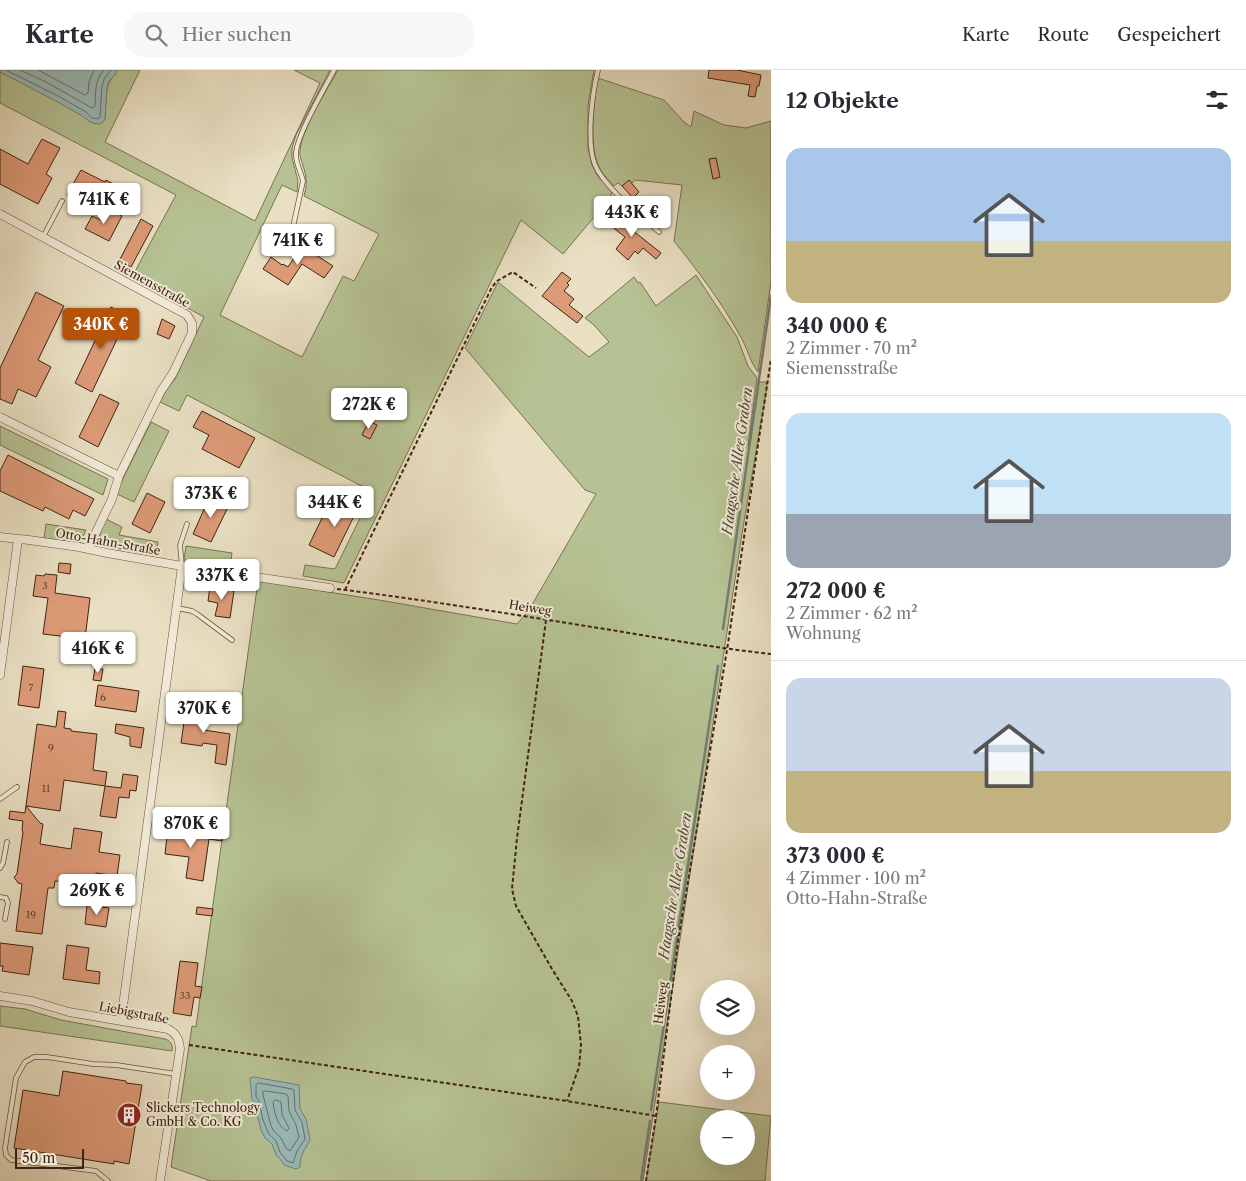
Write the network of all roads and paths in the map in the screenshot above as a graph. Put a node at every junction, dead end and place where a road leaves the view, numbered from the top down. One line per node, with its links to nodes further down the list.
1 (334, 70): 6 (lane)
2 (598, 70): 5 (lane)
3 (62, 201): 7 (lane)
4 (0, 214): 7 (street, Siemensstraße)
5 (659, 232)
6 (291, 236)
7 (43, 237): 11 (street, Siemensstraße)
8 (536, 288): 18 (path)
9 (771, 359): 22 (path, Heiweg)
10 (0, 417): 11 (street)
11 (119, 476): 15 (street, Siemensstraße)
12 (187, 524): 16 (lane)
13 (0, 536): 14 (street, Otto-Hahn-Straße)
14 (18, 539): 15 (street, Otto-Hahn-Straße); 24 (street)
15 (88, 549): 16 (street, Otto-Hahn-Straße)
16 (182, 566): 17 (street, Otto-Hahn-Straße); 19 (street)
17 (330, 588): 18 (path, Heiweg)
18 (346, 590): 20 (path, Heiweg)
19 (177, 608): 21 (lane); 32 (street)
20 (546, 620): 22 (path, Heiweg); 35 (path)
21 (232, 640)
22 (728, 650): 23 (path, Heiweg); 36 (path, Heiweg)
23 (771, 654)
24 (0, 675)
25 (17, 787): 26 (lane)
26 (0, 799)
27 (6, 842): 28 (lane)
28 (0, 868)
29 (0, 897): 30 (lane)
30 (5, 919)
31 (0, 996): 32 (street, Liebigstraße)
32 (120, 1021): 33 (street, Liebigstraße)
33 (180, 1043): 34 (street); 35 (path)
34 (176, 1074): 37 (lane); 38 (street)
35 (567, 1101): 36 (path)
36 (656, 1116): 39 (path, Heiweg)
37 (108, 1181)
38 (160, 1181)
39 (646, 1181)

